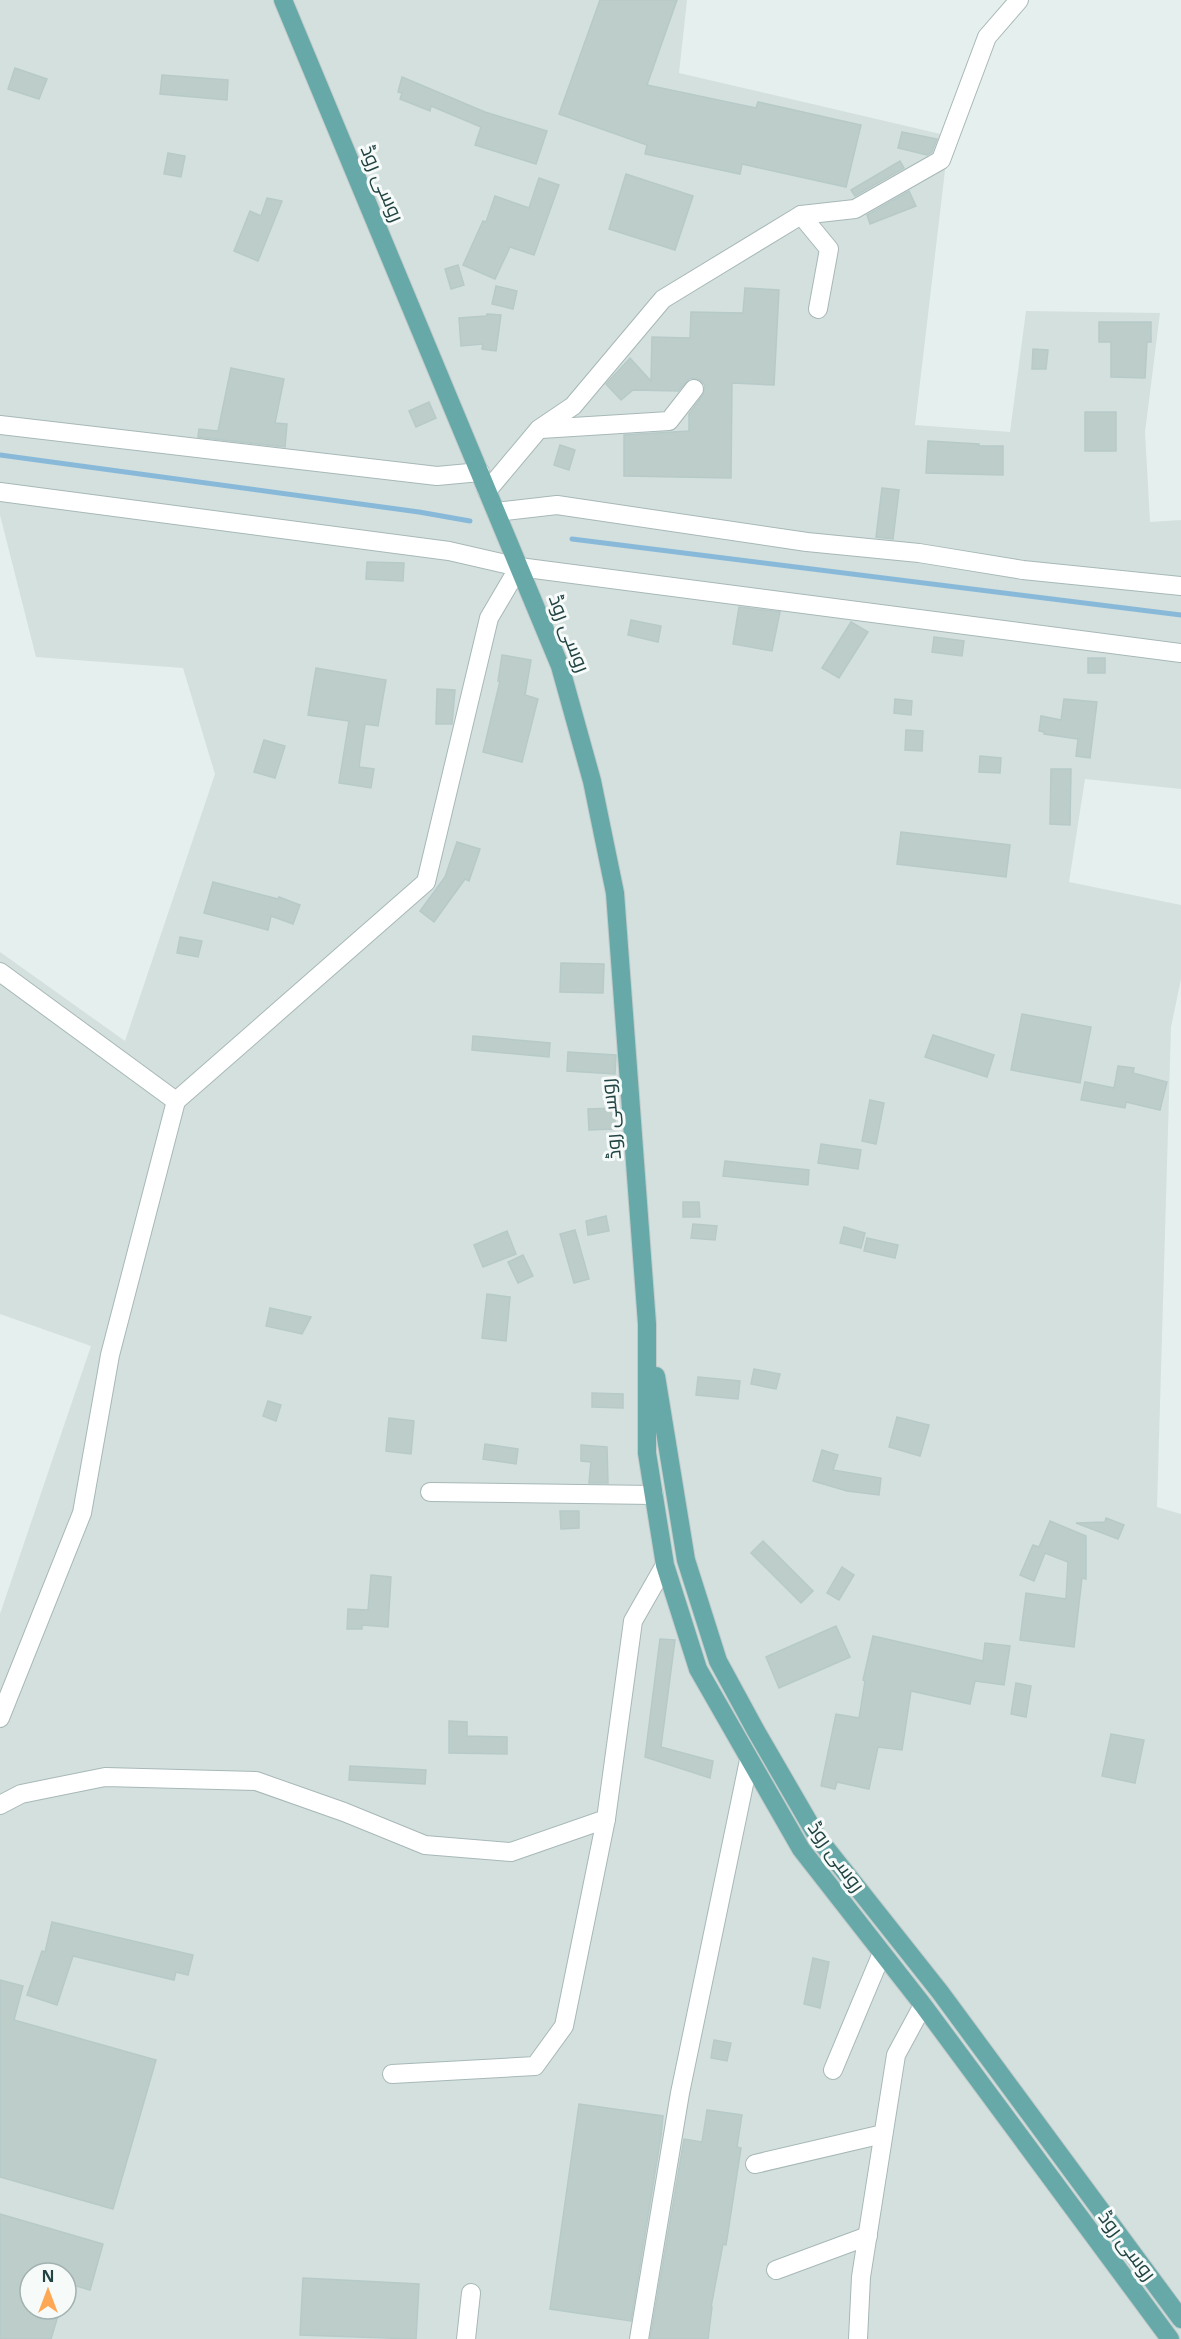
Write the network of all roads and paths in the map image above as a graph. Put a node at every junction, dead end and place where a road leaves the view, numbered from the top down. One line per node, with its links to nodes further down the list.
1 (283, 0): 8 (main road, روسی روڈ)
2 (1019, 0): 3 (street)
3 (801, 215): 4 (street); 7 (street)
4 (818, 309)
5 (694, 389): 7 (street)
6 (0, 425): 8 (street)
7 (539, 429): 9 (street)
8 (480, 472): 9 (main road, روسی روڈ)
9 (487, 491): 11 (main road, روسی روڈ)
10 (0, 492): 12 (street)
11 (496, 512): 12 (main road, روسی روڈ); 13 (street)
12 (519, 567): 14 (street); 16 (street); 17 (main road, روسی روڈ)
13 (1181, 586)
14 (1181, 653)
15 (0, 972): 16 (street)
16 (176, 1101): 21 (street)
17 (647, 1324): 19 (main road, روسی روڈ); 34 (main road, روسی روڈ)
18 (429, 1492): 19 (street)
19 (654, 1495): 20 (main road, روسی روڈ)
20 (665, 1565): 22 (main road, روسی روڈ); 24 (street)
21 (0, 1718)
22 (749, 1760): 25 (main road, روسی روڈ); 36 (street)
23 (0, 1805): 24 (street)
24 (606, 1819): 28 (street)
25 (882, 1953): 26 (main road, روسی روڈ); 27 (street)
26 (923, 2006): 29 (street); 38 (main road, روسی روڈ)
27 (833, 2070)
28 (392, 2074)
29 (884, 2134): 30 (street); 31 (street)
30 (755, 2164)
31 (868, 2236): 32 (street); 37 (street)
32 (776, 2270)
33 (471, 2294): 35 (street)
34 (1181, 2319)
35 (466, 2339)
36 (639, 2339)
37 (858, 2339)
38 (1170, 2339)

